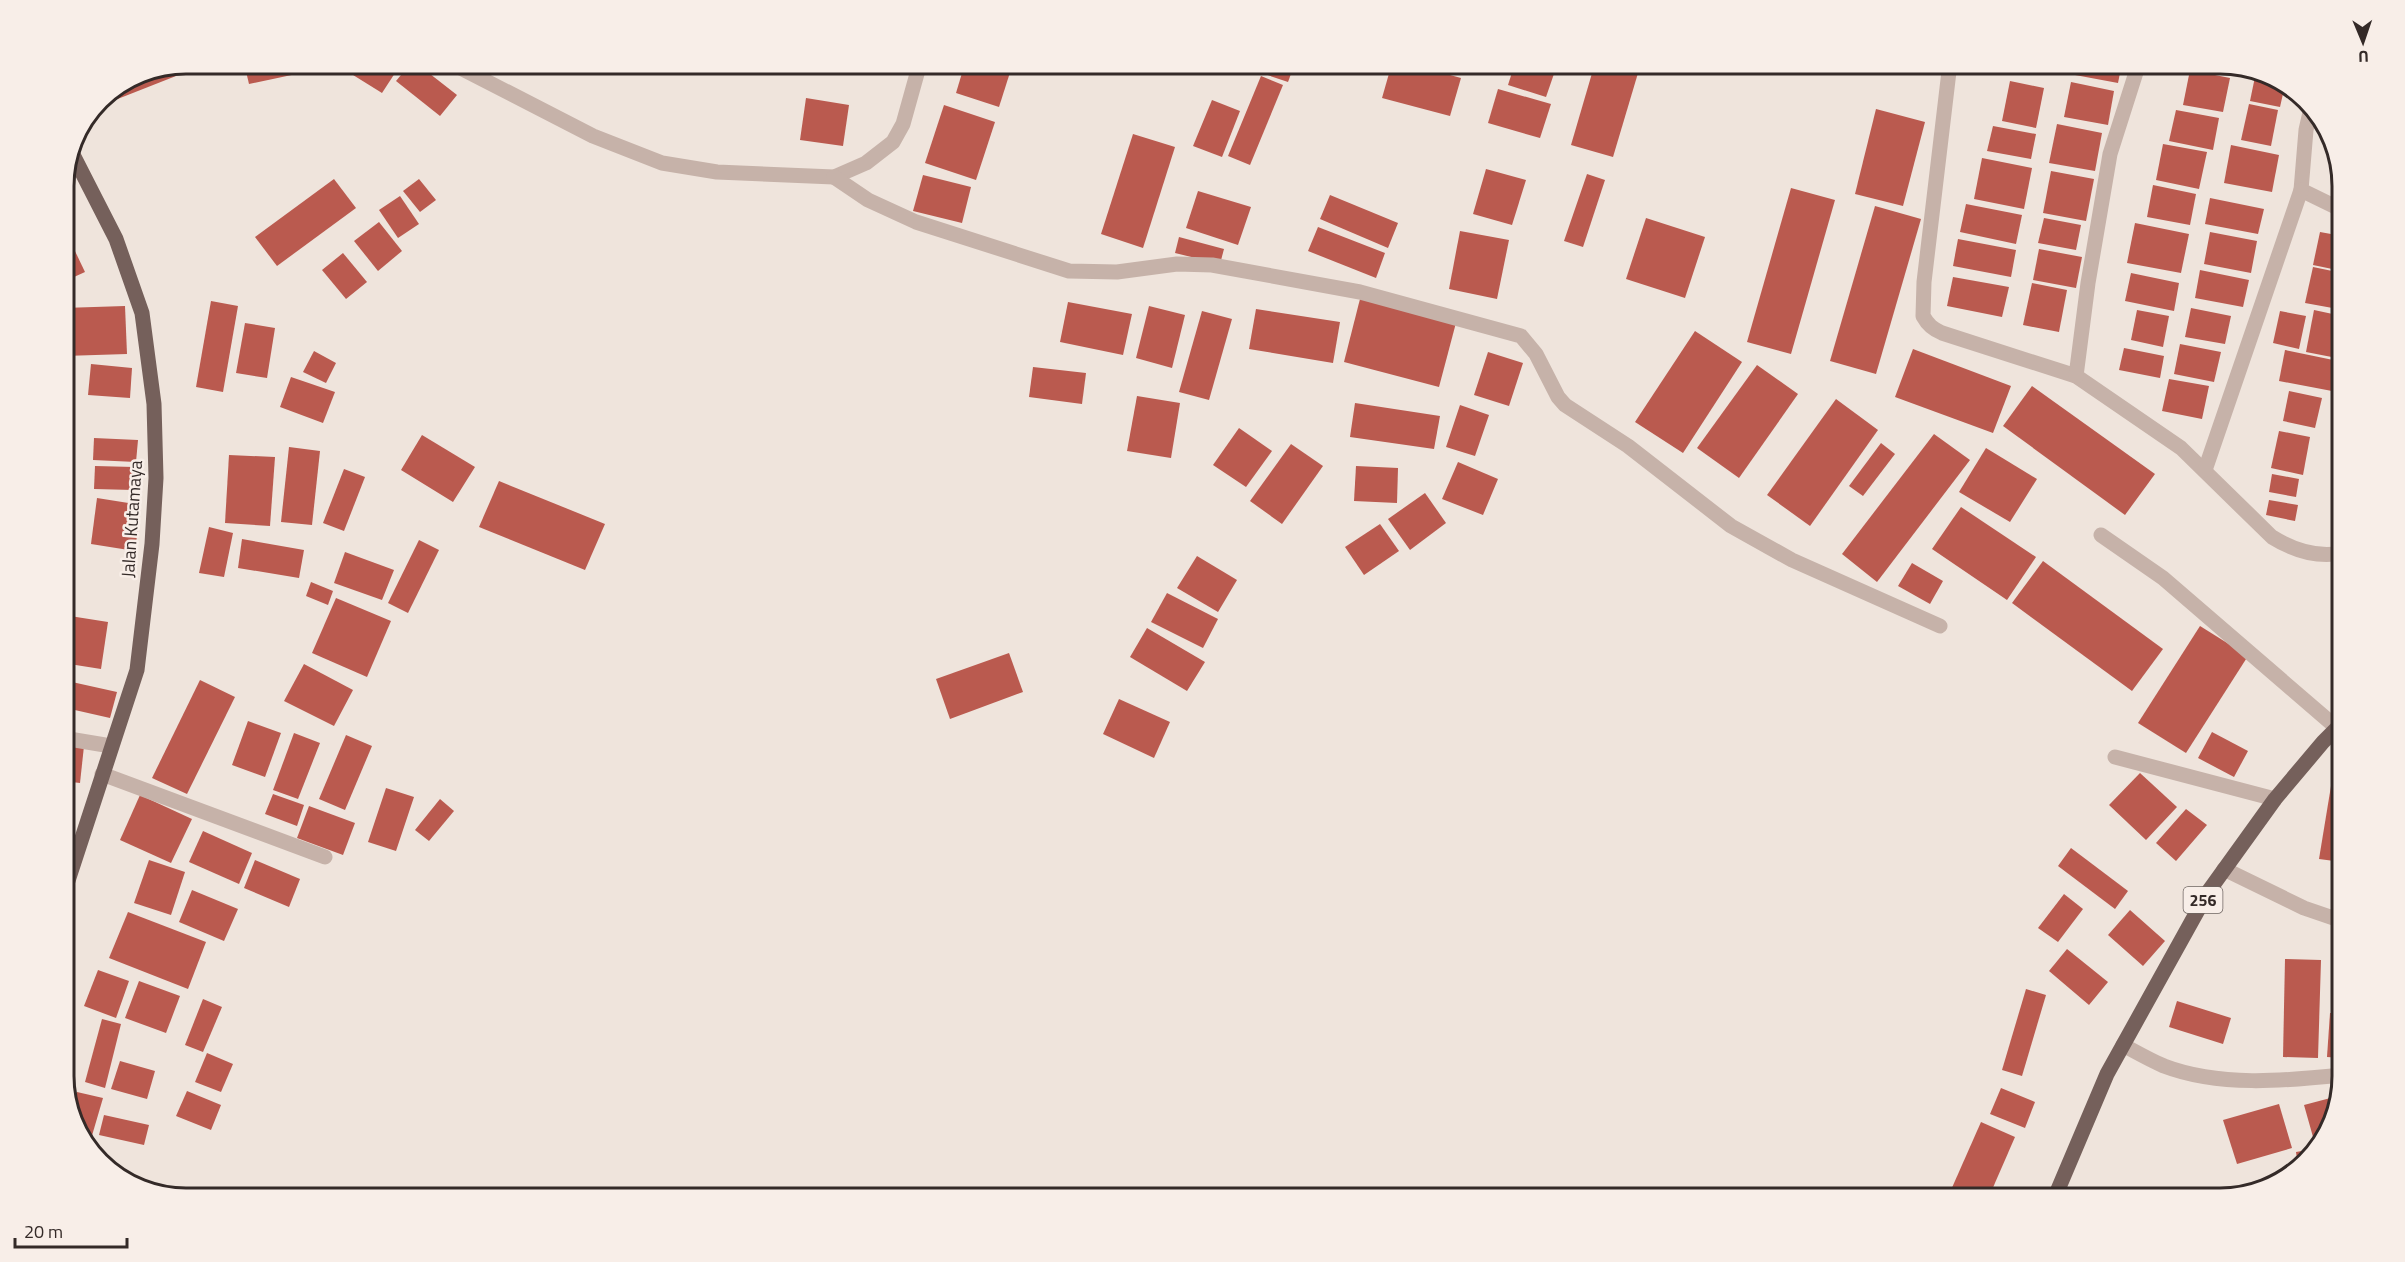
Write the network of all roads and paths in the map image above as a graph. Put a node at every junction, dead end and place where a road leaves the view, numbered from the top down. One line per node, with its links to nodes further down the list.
1 (472, 74): 7 (street)
2 (917, 74): 7 (street)
3 (1949, 74): 10 (street)
4 (2135, 74): 10 (street)
5 (2309, 117): 8 (street)
6 (76, 161): 18 (main road, Jalan Kutamaya)
7 (834, 177): 14 (street)
8 (2301, 190): 9 (street); 11 (street)
9 (2331, 205)
10 (2076, 376): 11 (street)
11 (2205, 470): 13 (street)
12 (2102, 535): 15 (street)
13 (2331, 553)
14 (1940, 626)
15 (2332, 719)
16 (2332, 734): 21 (main road, 256)
17 (74, 740): 18 (street)
18 (111, 746): 20 (main road, Jalan Kutamaya)
19 (2115, 757): 21 (street)
20 (102, 774): 22 (street); 23 (main road, Jalan Kutamaya)
21 (2275, 799): 24 (main road, 256)
22 (325, 857)
23 (74, 862)
24 (2224, 869): 25 (street); 26 (main road, 256)
25 (2332, 918)
26 (2123, 1045): 27 (street); 28 (main road, 256)
27 (2332, 1076)
28 (2059, 1188)

